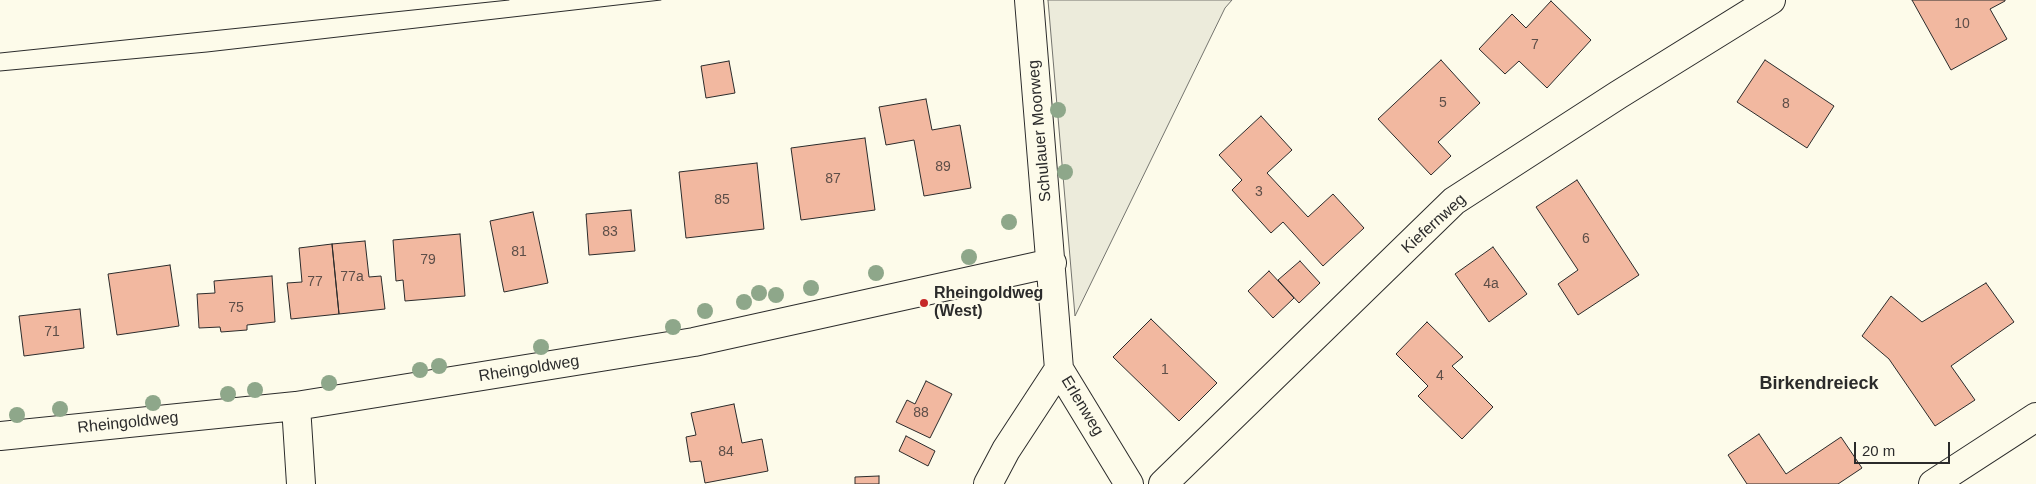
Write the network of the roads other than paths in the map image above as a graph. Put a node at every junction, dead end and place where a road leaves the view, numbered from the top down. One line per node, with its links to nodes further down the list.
1 (1770, 0): 11 (street, Kiefernweg)
2 (1029, 3): 3 (street, Schulauer Moorweg)
3 (1052, 262): 4 (street, Erlenweg); 5 (street, Rheingoldweg)
4 (1059, 369): 9 (street); 10 (street, Erlenweg)
5 (296, 406): 7 (street, Rheingoldweg); 8 (street)
6 (2036, 417): 12 (street)
7 (0, 436)
8 (301, 484)
9 (988, 484)
10 (1129, 484)
11 (1163, 484)
12 (1933, 484)

